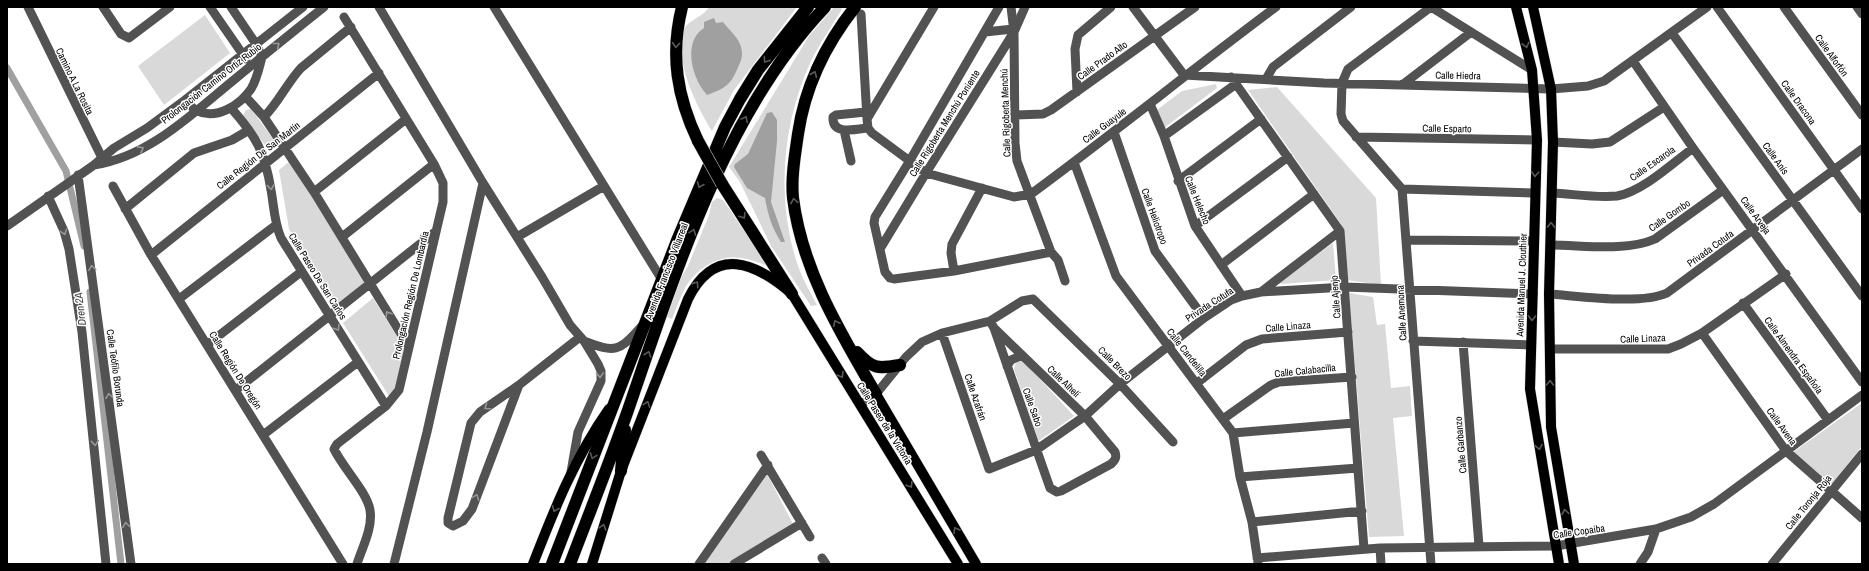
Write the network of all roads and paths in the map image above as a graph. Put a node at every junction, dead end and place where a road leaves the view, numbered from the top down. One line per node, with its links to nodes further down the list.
1 (28, 7): 81 (street, Camino A La Rosita)
2 (103, 7): 3 (street)
3 (170, 7)
4 (210, 7): 34 (street)
5 (231, 7): 32 (street)
6 (303, 7): 42 (street, Prolongación Camino Ortiz Rubio)
7 (324, 7): 44 (street, Prolongación Camino Ortiz Rubio, one-way to 7)
8 (379, 7): 90 (street)
9 (494, 7): 92 (street)
10 (682, 7): 129 (highway, one-way to 129, bridge)
11 (801, 7): 41 (highway)
12 (808, 7): 41 (highway, Avenida Francisco Villarreal)
13 (825, 7): 168 (highway, Avenida Francisco Villarreal, one-way to 13)
14 (934, 7): 68 (street)
15 (1000, 7): 37 (street, Calle Rigoberta Menchú Poniente)
16 (1012, 7): 36 (street, Calle Rigoberta Menchú)
17 (1025, 7): 36 (street, Calle Rigoberta Menchú Poniente)
18 (1112, 7): 56 (street)
19 (1133, 7): 40 (street)
20 (1195, 7): 40 (street, Calle Prado Alto)
21 (1276, 7): 49 (street, Calle Guayule)
22 (1351, 7): 50 (street)
23 (1431, 7): 38 (street); 52 (street)
24 (1516, 7): 47 (main road, Avenida Manuel J. Clouthier, one-way to 47)
25 (1533, 7): 55 (main road)
26 (1707, 7): 39 (street, Calle Hiedra)
27 (1717, 7): 86 (street, Calle Dracona)
28 (1784, 7): 64 (street, Calle Alforfón)
29 (1857, 7): 31 (street)
30 (858, 11): 68 (street); 144 (highway, one-way to 30)
31 (1862, 14)
32 (236, 15): 34 (street); 42 (street)
33 (344, 17): 35 (street, Prolongación Región De Lombardía)
34 (222, 24): 43 (street)
35 (351, 27): 48 (street, Prolongación Región De Lombardía); 65 (street)
36 (1013, 30): 37 (street); 63 (street, Calle Rigoberta Menchú); 87 (street, Calle Rigoberta Menchú Poniente)
37 (985, 32): 82 (street, Calle Rigoberta Menchú Poniente)
38 (1470, 33): 47 (street); 53 (street)
39 (1672, 33): 45 (street, Calle Hiedra); 102 (street, Calle Anís)
40 (1155, 36): 49 (street); 56 (street, Calle Prado Alto)
41 (782, 38): 123 (highway, Avenida Francisco Villarreal, one-way to 123)
42 (256, 44): 43 (street, Prolongación Camino Ortiz Rubio); 44 (street)
43 (243, 55): 46 (street); 58 (street, Prolongación Camino Ortiz Rubio)
44 (262, 57): 46 (street, Prolongación Camino Ortiz Rubio); 57 (street)
45 (1633, 61): 55 (street, Calle Hiedra); 60 (street, Calle Arveja)
46 (251, 66): 62 (street, Prolongación Camino Ortiz Rubio)
47 (1532, 70): 54 (main road, Avenida Manuel J. Clouthier)
48 (379, 73): 66 (street, Prolongación Región De Lombardía); 76 (street, Calle Región De San Martín)
49 (1184, 75): 51 (street, Calle Hiedra); 59 (street, Calle Guayule)
50 (1266, 79): 51 (street, Calle Hiedra); 52 (street, Calle Hiedra)
51 (1233, 81): 67 (street, Calle Ajenjo); 72 (street)
52 (1342, 83): 53 (street, Calle Hiedra); 73 (street)
53 (1402, 85): 54 (street, Calle Hiedra)
54 (1534, 88): 55 (street, Calle Hiedra); 74 (main road, Avenida Manuel J. Clouthier)
55 (1551, 88): 75 (main road)
56 (1077, 92): 63 (street, Calle Prado Alto)
57 (245, 96): 61 (street); 65 (street)
58 (186, 100): 62 (street); 81 (street, Prolongación Camino Ortiz Rubio)
59 (1150, 104): 71 (street, Calle Guayule); 72 (street, Calle Helecho)
60 (1664, 107): 75 (street); 77 (street, Calle Arveja)
61 (230, 108): 62 (street); 69 (street, Calle Paseo De San Carlos)
62 (196, 110): 81 (street, Prolongación Camino Ortiz Rubio, one-way to 62)
63 (1016, 115): 100 (street, Calle Rigoberta Menchú)
64 (1862, 115)
65 (264, 117): 76 (street)
66 (406, 119): 85 (street, Prolongación Región De Lombardía); 96 (street)
67 (1261, 119): 79 (street, Calle Ajenjo); 89 (street)
68 (867, 120): 70 (street); 70 (street); 82 (street)
69 (249, 130): 84 (street, Calle Paseo De San Carlos); 103 (street)
70 (844, 130): 80 (street)
71 (1114, 132): 83 (street, Calle Guayule); 137 (street, Calle Heliotropo)
72 (1164, 136): 89 (street, Calle Helecho)
73 (1356, 137): 74 (street, Calle Esparto); 94 (street)
74 (1537, 140): 97 (main road, Avenida Manuel J. Clouthier, one-way to 97)
75 (1553, 142): 98 (main road)
76 (285, 148): 84 (street, Calle Región De San Martín); 96 (street)
77 (1693, 148): 95 (street, Calle Arveja); 98 (street, Calle Escarola)
78 (1862, 149): 86 (street, Privada Cotufa)
79 (1288, 157): 101 (street, Calle Ajenjo); 107 (street)
80 (851, 161)
81 (100, 162): 88 (street)
82 (909, 162): 87 (street); 116 (street, Calle Rigoberta Menchú Poniente)
83 (1074, 162): 100 (street, Calle Guayule); 149 (street, Calle Candelilla)
84 (266, 163): 105 (street, Calle Paseo De San Carlos, one-way to 105); 118 (street, Calle Región De San Martín)
85 (434, 164): 110 (street, Prolongación Región De Lombardía); 111 (street)
86 (1835, 171): 102 (street, Privada Cotufa); 104 (street, Calle Dracona)
87 (926, 173): 93 (street); 116 (street, Calle Rigoberta Menchú Poniente)
88 (75, 178): 99 (street); 204 (street, Calle Teófilo Borunda, one-way to 88)
89 (1178, 181): 107 (street, Calle Helecho)
90 (483, 183): 112 (street); 207 (street)
91 (113, 186): 103 (street, Calle Región De Oregón)
92 (604, 186): 112 (street); 123 (street)
93 (982, 188): 100 (street); 120 (street)
94 (1402, 189): 97 (street); 113 (street, Calle Anemona)
95 (1723, 190): 108 (street, Calle Arveja); 115 (street, Calle Gombo)
96 (314, 192): 111 (street)
97 (1534, 193): 114 (main road, Avenida Manuel J. Clouthier)
98 (1552, 193): 115 (main road, one-way to 98)
99 (52, 194): 106 (street); 203 (street, one-way to 203)
100 (1031, 194): 117 (street, Calle Rigoberta Menchú)
101 (1314, 194): 109 (street, Calle Ajenjo); 119 (street)
102 (1793, 201): 108 (street, Privada Cotufa); 133 (street, Calle Anís)
103 (125, 209): 118 (street, Calle Región De Oregón)
104 (1862, 209)
105 (276, 225): 121 (street, Calle Paseo De San Carlos); 134 (street)
106 (7, 226)
107 (1195, 226): 119 (street, Calle Helecho)
108 (1753, 230): 122 (street, Calle Arveja); 131 (street, Privada Cotufa)
109 (1340, 231): 126 (street, Calle Ajenjo); 128 (street)
110 (435, 232): 125 (street); 150 (street, Prolongación Región De Lombardía)
111 (342, 237): 125 (street)
112 (517, 237): 143 (street)
113 (1407, 240): 114 (street); 127 (street, Calle Anemona)
114 (1534, 241): 130 (main road, Avenida Manuel J. Clouthier)
115 (1551, 245): 131 (main road)
116 (880, 249): 120 (street, Calle Rigoberta Menchú Poniente)
117 (1051, 252): 120 (street, Calle Rigoberta Menchú Poniente); 124 (street, Calle Rigoberta Menchú)
118 (151, 255): 134 (street, Calle Región De Oregón)
119 (1221, 265): 132 (street, Calle Helecho)
120 (954, 271)
121 (301, 272): 136 (street, Calle Paseo De San Carlos); 147 (street)
122 (1786, 274): 135 (street, Calle Linaza); 157 (street, Calle Arveja)
123 (662, 280): 138 (highway, Avenida Francisco Villarreal)
124 (1065, 281)
125 (369, 283): 136 (street); 150 (street, one-way to 125)
126 (1345, 287): 127 (street, Privada Cotufa); 128 (street, Privada Cotufa); 140 (street, Calle Ajenjo)
127 (1411, 290): 130 (street, Privada Cotufa); 145 (street, Calle Anemona)
128 (1261, 292): 132 (street, Privada Cotufa)
129 (792, 294): 164 (main road, Calle Paseo de la Victoria, one-way to 164); 184 (main road, one-way to 129)
130 (1533, 294): 148 (main road, Avenida Manuel J. Clouthier, one-way to 148)
131 (1549, 294): 151 (main road)
132 (1242, 296): 137 (street, Privada Cotufa)
133 (1862, 296)
134 (179, 299): 147 (street, Calle Región De Oregón)
135 (1743, 303): 142 (street, Calle Linaza); 170 (street, Calle Almendra Española)
136 (329, 315): 153 (street, Calle Paseo De San Carlos, one-way to 153); 161 (street)
137 (1204, 318): 149 (street, Privada Cotufa)
138 (643, 325): 143 (street); 166 (highway, Avenida Francisco Villarreal)
139 (992, 325): 141 (street); 152 (street, Calle Alhelí); 155 (street, Calle Sabo); 159 (street, Calle Brezo)
140 (1348, 332): 156 (street, Calle Ajenjo); 158 (street, Calle Linaza)
141 (942, 333): 154 (street); 183 (street, Calle Azafrán)
142 (1702, 333): 151 (street, Calle Linaza); 178 (street, Calle Avena)
143 (582, 339): 160 (street); 185 (street, one-way to 185)
144 (845, 340): 154 (highway); 162 (highway)
145 (1414, 341): 146 (street); 196 (street, Calle Anemona)
146 (1462, 342): 148 (street); 197 (street, Calle Garbanzo)
147 (208, 344): 161 (street, Calle Región De Oregón)
148 (1531, 345): 173 (main road, Avenida Manuel J. Clouthier)
149 (1168, 346): 158 (street, Calle Candelilla); 159 (street, Privada Cotufa)
150 (409, 347): 165 (street, Prolongación Región De Lombardía)
151 (1550, 349): 172 (main road, one-way to 151)
152 (1022, 355): 155 (street); 167 (street, Calle Alhelí)
153 (358, 362): 165 (street, Calle Paseo De San Carlos); 175 (street)
154 (900, 365): 162 (street)
155 (1007, 366): 177 (street, Calle Sabo)
156 (1352, 377): 169 (street, Calle Calabacilla); 171 (street, Calle Ajenjo)
157 (1862, 382)
158 (1197, 383): 169 (street, Calle Candelilla)
159 (1120, 384): 167 (street, Privada Cotufa); 176 (street, Calle Brezo)
160 (519, 385): 160 (street, one-way to 160)
161 (236, 390): 175 (street, Calle Región De Oregón)
162 (876, 394): 164 (street); 214 (main road, Calle Paseo de la Victoria, one-way to 162)
163 (1862, 395): 170 (street, Calle Copaiba)
164 (860, 405): 213 (main road, Calle Paseo de la Victoria, one-way to 213)
165 (386, 406): 206 (street, Prolongación Región De Lombardía)
166 (611, 406): 185 (main road); 209 (highway, Avenida Francisco Villarreal, one-way to 209)
167 (1085, 416): 177 (street, Privada Cotufa); 187 (street, Calle Alhelí)
168 (626, 417): 184 (highway); 210 (highway, Avenida Francisco Villarreal)
169 (1223, 419): 174 (street, Calle Candelilla)
170 (1828, 420): 178 (street, Calle Copaiba)
171 (1354, 423): 174 (street); 182 (street, Calle Ajenjo)
172 (1551, 427): 173 (main road); 195 (main road, one-way to 172)
173 (1536, 429): 198 (main road, Avenida Manuel J. Clouthier, one-way to 198)
174 (1233, 433): 186 (street, Calle Candelilla)
175 (263, 435): 205 (street, Calle Región De Oregón)
176 (1173, 442)
177 (1036, 450): 183 (street, Privada Cotufa); 187 (street, Calle Sabo)
178 (1786, 451): 188 (street, Calle Avena); 193 (street, Calle Copaiba)
179 (1862, 454): 188 (street, Calle Toronja Roja)
180 (762, 455): 181 (street)
181 (768, 465): 192 (street); 202 (street)
182 (1358, 468): 186 (street); 189 (street, Calle Ajenjo)
183 (989, 469)
184 (621, 471): 211 (main road, one-way to 184)
185 (570, 474): 208 (main road, one-way to 208)
186 (1240, 477): 191 (street, Calle Candelilla)
187 (1061, 491)
188 (1830, 492): 190 (street, Calle Avena); 220 (street, Calle Toronja Roja)
189 (1362, 511): 191 (street); 200 (street, Calle Ajenjo)
190 (1862, 518)
191 (1252, 522): 201 (street, Calle Candelilla)
192 (802, 523): 194 (street); 212 (street)
193 (1656, 530): 195 (street, Calle Copaiba); 219 (street)
194 (810, 537)
195 (1570, 544): 198 (street, Calle Copaiba); 218 (main road)
196 (1430, 546): 197 (street, Calle Copaiba); 199 (street, Calle Copaiba); 216 (street, Calle Anemona)
197 (1479, 546): 198 (street, Calle Copaiba)
198 (1556, 546): 217 (main road, Avenida Manuel J. Clouthier)
199 (1380, 548): 200 (street, Calle Copaiba); 215 (street)
200 (1364, 549): 201 (street, Calle Copaiba)
201 (1258, 561)
202 (700, 562)
203 (106, 564)
204 (131, 564)
205 (344, 564)
206 (357, 564)
207 (394, 564)
208 (533, 564)
209 (552, 564)
210 (570, 564)
211 (592, 564)
212 (734, 564)
213 (958, 564)
214 (976, 564)
215 (1381, 564)
216 (1431, 564)
217 (1559, 564)
218 (1574, 564)
219 (1640, 564)
220 (1772, 564)

